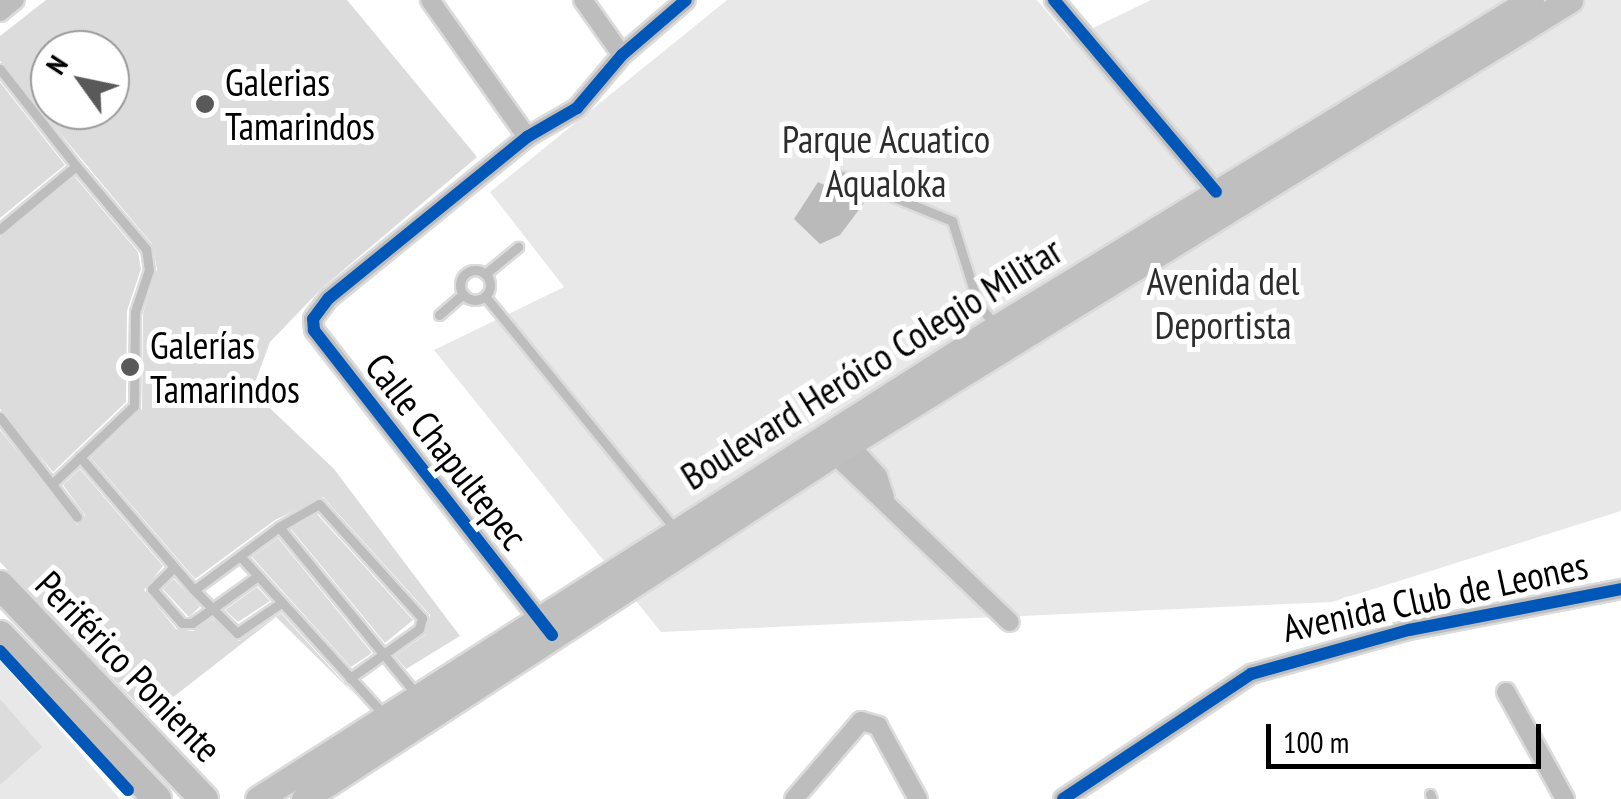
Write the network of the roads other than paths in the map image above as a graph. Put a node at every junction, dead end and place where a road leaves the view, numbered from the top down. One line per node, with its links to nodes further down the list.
1 (16, 0): 8 (street)
2 (430, 0): 11 (street)
3 (583, 0): 9 (street)
4 (686, 0): 9 (street)
5 (1054, 0): 14 (street)
6 (1531, 0): 14 (main road, Boulevard Heróico Colegio Militar)
7 (1570, 0): 23 (main road, Boulevard Heróico Colegio Militar)
8 (0, 12)
9 (622, 55): 11 (street)
10 (0, 69): 12 (lane)
11 (527, 138): 38 (street, Calle Chapultepec)
12 (76, 166): 15 (lane); 24 (lane)
13 (842, 176): 21 (lane)
14 (1216, 192): 21 (main road, Boulevard Heróico Colegio Militar)
15 (0, 229)
16 (518, 247): 17 (lane)
17 (485, 274): 18 (lane); 19 (lane)
18 (463, 294): 19 (lane); 20 (lane)
19 (485, 296): 28 (lane)
20 (439, 315)
21 (997, 327): 28 (main road, Boulevard Heróico Colegio Militar)
22 (0, 417): 25 (lane)
23 (842, 449): 37 (street); 38 (main road, Boulevard Heróico Colegio Militar)
24 (80, 457): 25 (lane); 30 (lane)
25 (52, 484): 26 (lane)
26 (77, 516)
27 (279, 528): 29 (lane); 40 (lane); 40 (lane)
28 (676, 530): 38 (main road, Boulevard Heróico Colegio Militar)
29 (240, 556): 31 (lane); 34 (lane)
30 (174, 567): 34 (lane); 36 (lane)
31 (258, 576): 35 (lane); 36 (lane)
32 (0, 585): 46 (main road, Periférico Poniente)
33 (1621, 589): 51 (street, Avenida Club de Leones)
34 (194, 590): 36 (lane)
35 (281, 603): 36 (lane); 41 (lane)
36 (212, 609)
37 (1010, 622)
38 (545, 626): 43 (main road, Boulevard Heróico Colegio Militar); 48 (main road, Boulevard Heróico Colegio Militar)
39 (0, 635): 45 (main road, Periférico Poniente)
40 (384, 655): 41 (lane); 43 (lane)
41 (350, 678): 44 (lane)
42 (1506, 692): 52 (street)
43 (419, 698): 44 (main road, Boulevard Heróico Colegio Militar)
44 (386, 717): 47 (main road, Boulevard Heróico Colegio Militar)
45 (158, 799)
46 (204, 799)
47 (258, 799)
48 (304, 799)
49 (794, 799): 50 (street)
50 (918, 799)
51 (1063, 799)
52 (1566, 799)

